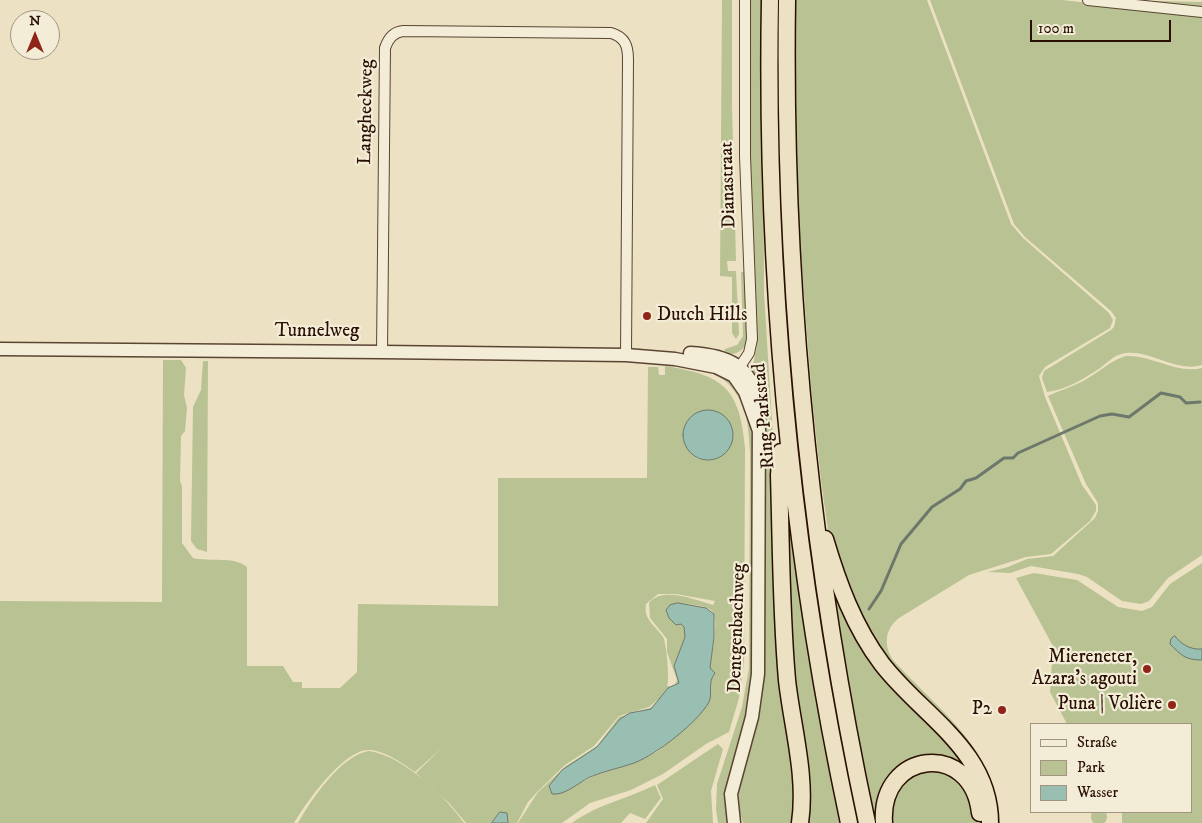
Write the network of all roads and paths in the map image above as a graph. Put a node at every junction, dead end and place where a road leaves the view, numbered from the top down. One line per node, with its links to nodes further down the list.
1 (744, 0): 9 (street, Dianastraat)
2 (770, 0): 10 (highway, Ring Parkstad)
3 (788, 0): 11 (highway, Ring Parkstad)
4 (1088, 0): 5 (street)
5 (1202, 12)
6 (0, 349): 7 (street, Tunnelweg)
7 (382, 352): 8 (street, Tunnelweg); 8 (street, Langheckweg)
8 (630, 356): 9 (street, Tunnelweg)
9 (737, 371): 12 (street, Dentgenbachweg)
10 (784, 405): 13 (highway); 14 (highway, Ring Parkstad)
11 (811, 491): 15 (highway, Ring Parkstad); 18 (highway)
12 (734, 823)
13 (800, 823)
14 (849, 823)
15 (867, 823)
16 (884, 823): 17 (highway)
17 (980, 823)
18 (990, 823)

